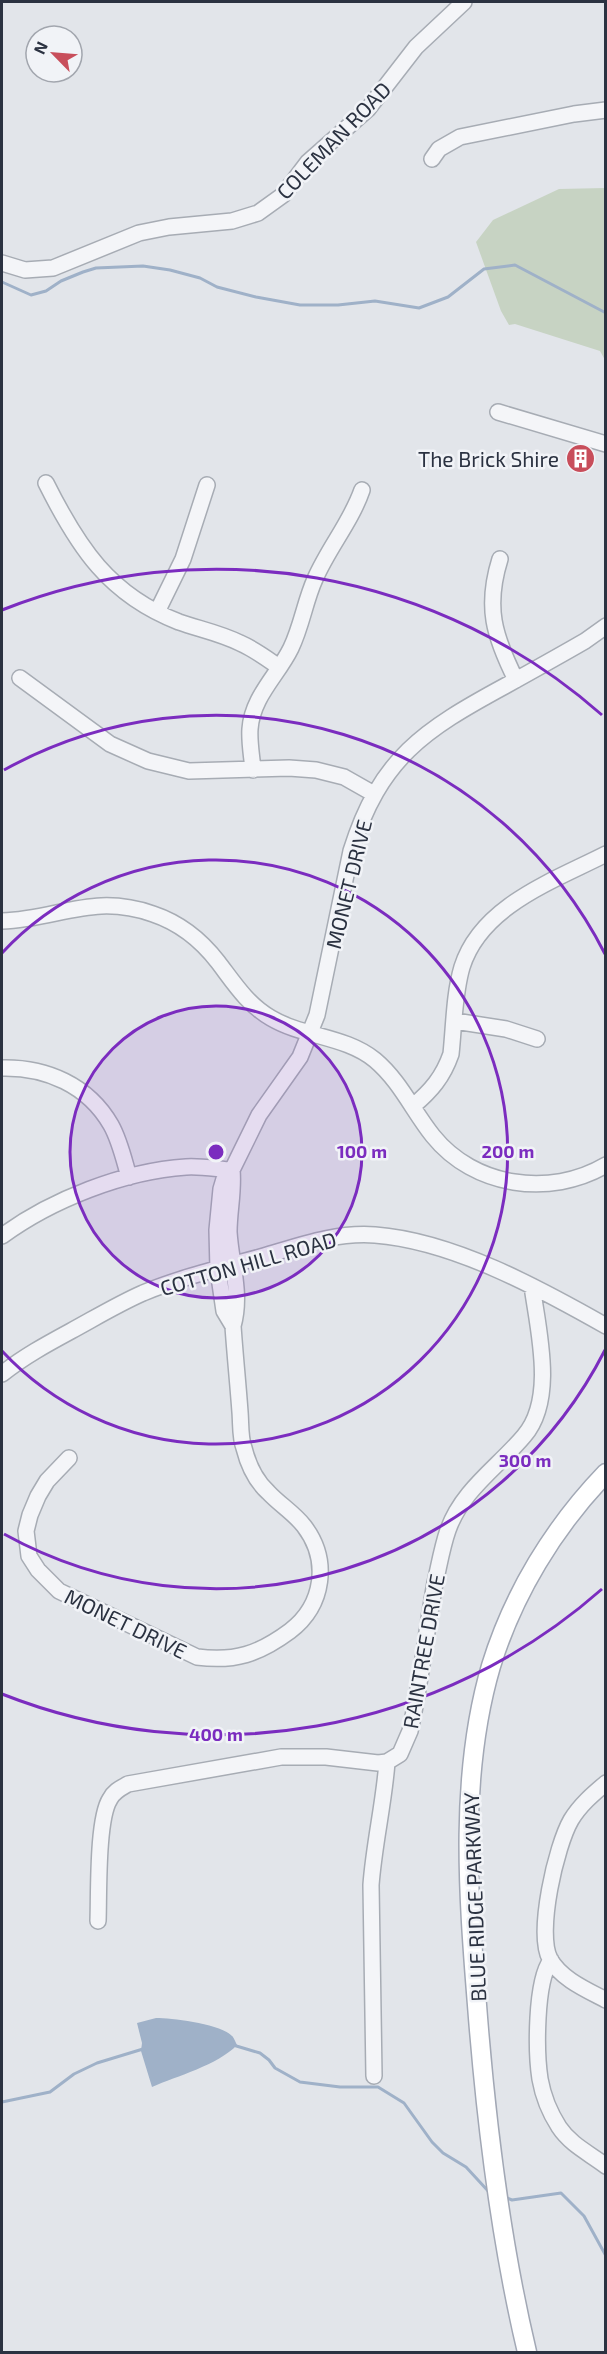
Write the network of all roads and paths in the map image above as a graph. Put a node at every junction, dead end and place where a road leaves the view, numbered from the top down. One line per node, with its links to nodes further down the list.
1 (464, 2): 4 (street, COLEMAN ROAD)
2 (606, 110): 3 (street)
3 (432, 159)
4 (2, 262)
5 (498, 412): 6 (street)
6 (606, 444)
7 (46, 483): 11 (street)
8 (207, 485): 11 (street)
9 (362, 490): 13 (street)
10 (500, 559): 15 (street)
11 (157, 612): 13 (street)
12 (606, 626): 15 (street, MONET DRIVE)
13 (279, 667): 16 (street)
14 (20, 678): 16 (street)
15 (516, 680): 17 (street, MONET DRIVE)
16 (253, 770): 17 (street)
17 (374, 794): 21 (street, MONET DRIVE)
18 (606, 854): 20 (street)
19 (2, 921): 21 (street)
20 (455, 1021): 22 (street); 24 (street)
21 (311, 1034): 24 (street); 26 (street, MONET DRIVE)
22 (537, 1039)
23 (2, 1068): 27 (street)
24 (413, 1106): 25 (street)
25 (606, 1165)
26 (232, 1170): 27 (street); 29 (street, MONET DRIVE); 30 (street, MONET DRIVE)
27 (129, 1178): 28 (street)
28 (2, 1236)
29 (234, 1264): 30 (street, COTTON HILL ROAD); 31 (street, COTTON HILL ROAD); 32 (street, MONET DRIVE)
30 (218, 1270): 32 (street, MONET DRIVE); 34 (street, COTTON HILL ROAD)
31 (532, 1286): 33 (street, COTTON HILL ROAD); 37 (street, RAINTREE DRIVE)
32 (233, 1326): 35 (street, MONET DRIVE)
33 (606, 1326)
34 (2, 1374)
35 (69, 1458)
36 (606, 1473): 44 (main road, BLUE RIDGE PARKWAY)
37 (387, 1762): 39 (street); 42 (street)
38 (606, 1783): 40 (street)
39 (98, 1921)
40 (551, 1960): 41 (street); 43 (street)
41 (606, 2000)
42 (374, 2076)
43 (606, 2166)
44 (527, 2352)

